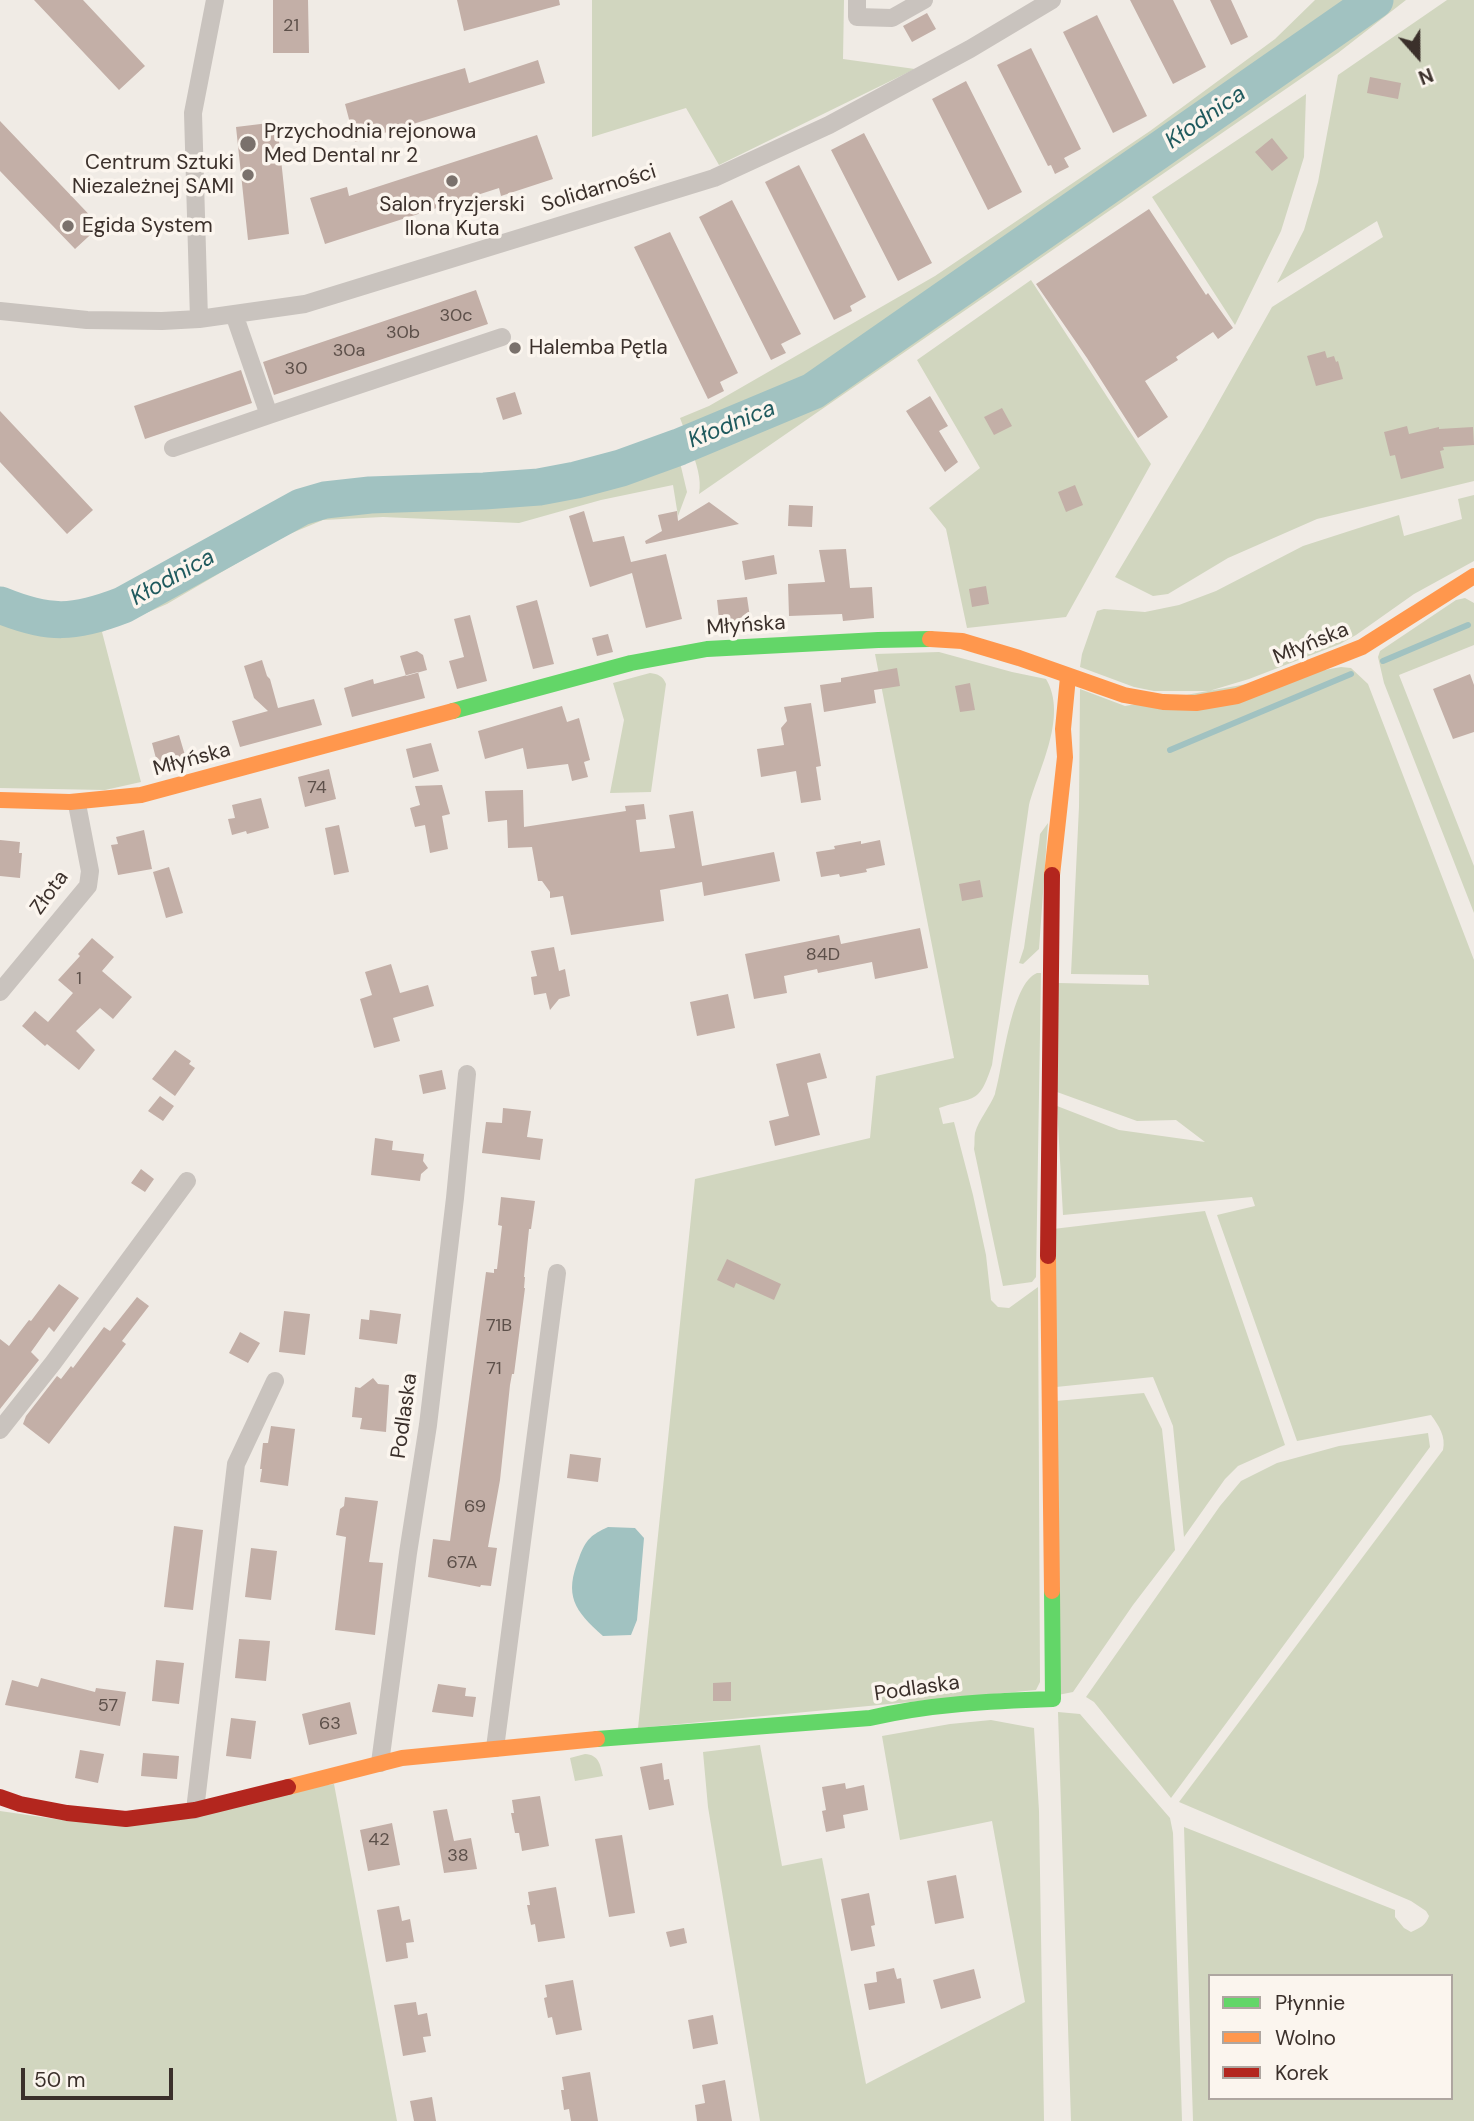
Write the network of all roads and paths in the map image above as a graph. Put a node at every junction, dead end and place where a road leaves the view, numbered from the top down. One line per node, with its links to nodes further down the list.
1 (215, 0): 7 (street)
2 (857, 0): 3 (street)
3 (924, 0)
4 (1052, 0): 6 (street, Solidarności)
5 (0, 311): 7 (street, Solidarności)
6 (234, 314): 7 (street, Solidarności); 9 (street)
7 (199, 319)
8 (502, 337): 9 (street)
9 (269, 415): 10 (street)
10 (173, 448)
11 (1474, 576): 12 (street, Młyńska)
12 (1068, 677): 14 (street, Młyńska); 21 (street, Podlaska)
13 (0, 800): 14 (street, Młyńska)
14 (77, 804): 15 (street, Złota)
15 (0, 992)
16 (467, 1074): 22 (street, Podlaska)
17 (187, 1181): 20 (street)
18 (557, 1273): 21 (street)
19 (275, 1381): 24 (street)
20 (0, 1430)
21 (495, 1748): 22 (street, Podlaska)
22 (380, 1763): 24 (street, Podlaska)
23 (0, 1797): 24 (street, Podlaska)
24 (195, 1810)

